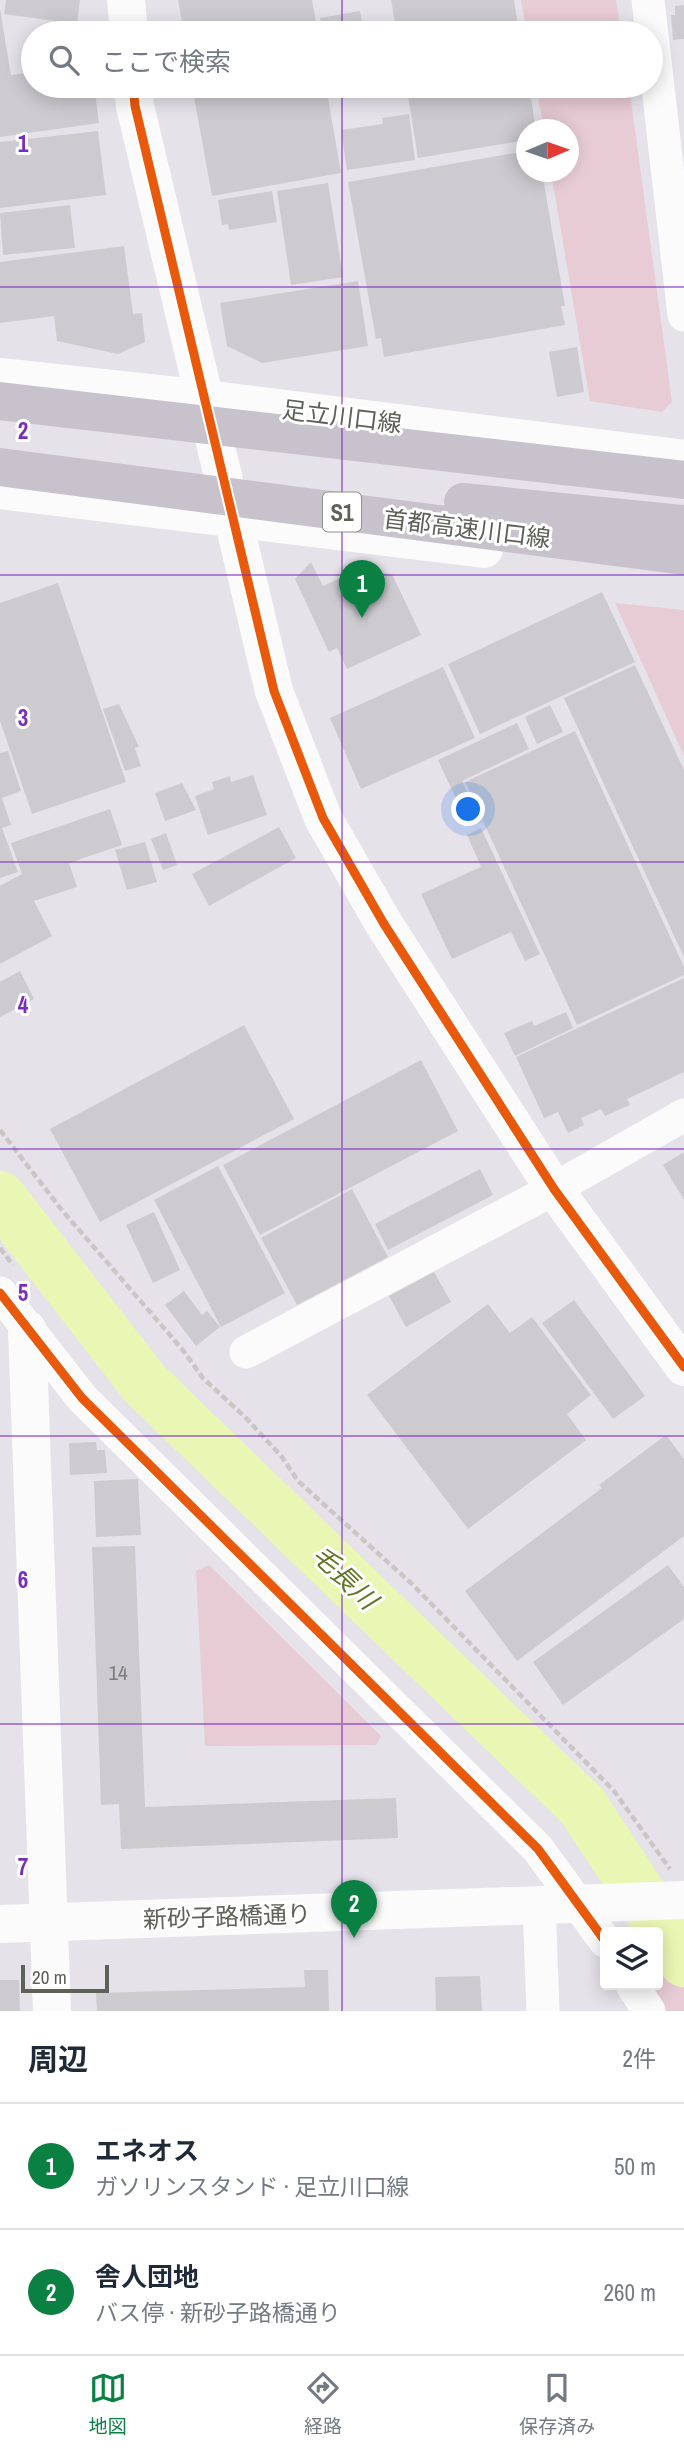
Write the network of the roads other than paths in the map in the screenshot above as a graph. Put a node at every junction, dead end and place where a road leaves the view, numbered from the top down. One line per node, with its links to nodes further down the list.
1 (126, 0): 3 (street)
2 (648, 0): 4 (street)
3 (128, 21)
4 (650, 21)
5 (134, 98): 9 (street)
6 (659, 98): 7 (street)
7 (684, 315)
8 (0, 377): 9 (street, 足立川口線)
9 (205, 399): 12 (street, 足立川口線); 16 (street)
10 (0, 401): 14 (highway)
11 (0, 454): 17 (highway)
12 (684, 460)
13 (0, 467): 18 (highway, 首都高速川口線 / S1)
14 (684, 480)
15 (0, 490): 16 (street)
16 (234, 519): 19 (street); 21 (street)
17 (684, 524)
18 (684, 556)
19 (684, 572)
20 (684, 1115): 21 (street)
21 (554, 1189): 24 (street); 25 (street)
22 (0, 1293): 23 (street)
23 (27, 1329): 27 (street); 29 (street)
24 (246, 1352)
25 (684, 1367)
26 (678, 1886): 27 (street, 新砂子路橋通り)
27 (597, 1903): 28 (street, 新砂子路橋通り); 31 (street)
28 (539, 1904): 29 (street, 新砂子路橋通り); 34 (street)
29 (48, 1923): 30 (street, 新砂子路橋通り); 33 (street)
30 (0, 1924)
31 (602, 1927)
32 (635, 1990): 35 (street)
33 (52, 2011)
34 (543, 2011)
35 (649, 2011)

